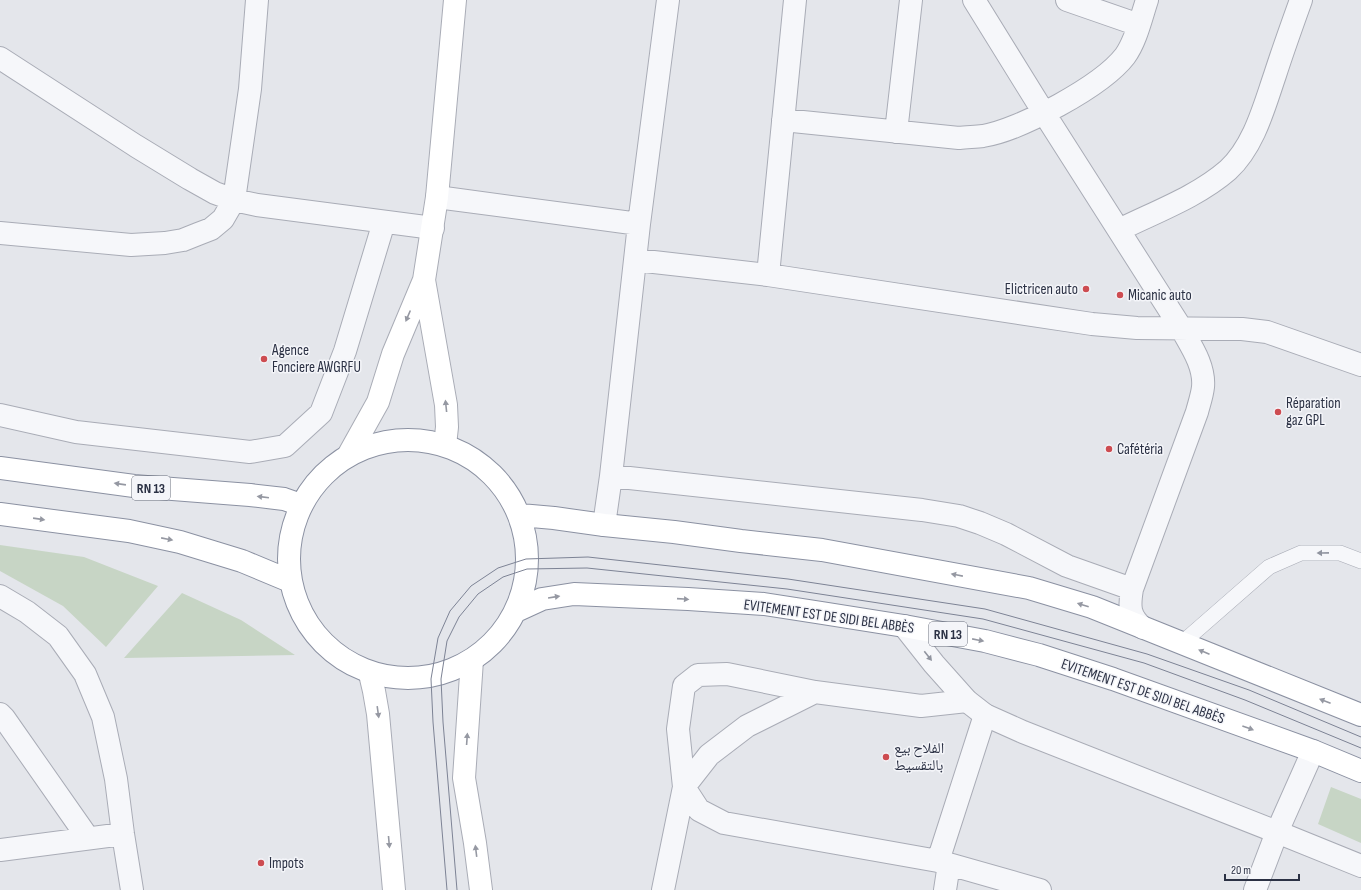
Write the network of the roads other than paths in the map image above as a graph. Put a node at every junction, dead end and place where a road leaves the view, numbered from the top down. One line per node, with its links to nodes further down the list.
1 (257, 0): 16 (street)
2 (455, 0): 15 (main road)
3 (668, 0): 18 (street)
4 (795, 0): 13 (street)
5 (911, 0): 14 (street)
6 (974, 0): 12 (street)
7 (1067, 0): 10 (street)
8 (1147, 0): 10 (street)
9 (1301, 0): 20 (street)
10 (1138, 25): 12 (street)
11 (0, 58): 16 (street)
12 (1044, 113): 14 (street); 20 (street)
13 (783, 120): 14 (street); 23 (street)
14 (896, 132)
15 (438, 198): 18 (street); 19 (main road)
16 (234, 200): 17 (street); 21 (street)
17 (384, 222): 19 (street); 27 (street)
18 (639, 224): 22 (street)
19 (433, 228): 24 (main road)
20 (1119, 230): 25 (street)
21 (0, 233)
22 (636, 260): 23 (street); 31 (street)
23 (768, 274): 25 (street)
24 (424, 280): 28 (main road, one-way to 24); 29 (main road, one-way to 29)
25 (1181, 328): 26 (street); 38 (street)
26 (1361, 365)
27 (0, 415)
28 (445, 445): 29 (main road); 34 (main road)
29 (349, 454): 32 (main road)
30 (0, 468): 32 (main road, RN 13, one-way to 30)
31 (611, 476): 35 (street); 38 (street)
32 (301, 505): 37 (main road)
33 (0, 514): 37 (main road, one-way to 37)
34 (520, 515): 35 (main road); 40 (main road)
35 (604, 525): 42 (main road, one-way to 35)
36 (1361, 561): 43 (lane, one-way to 43)
37 (290, 581): 45 (main road)
38 (1132, 589): 42 (street)
39 (0, 596): 55 (street)
40 (518, 610): 41 (main road, EVITEMENT EST DE SIDI BEL ABBÈS / RN 13, one-way to 41); 44 (main road)
41 (904, 626): 47 (street, one-way to 47); 51 (main road, EVITEMENT EST DE SIDI BEL ABBÈS / RN 13, one-way to 51)
42 (1143, 628): 43 (main road)
43 (1182, 643): 50 (main road, one-way to 43)
44 (472, 660): 45 (main road); 62 (main road, one-way to 44)
45 (370, 674): 61 (main road, one-way to 61)
46 (814, 692): 47 (street); 53 (street); 53 (street)
47 (968, 701): 49 (street)
48 (0, 714): 56 (street)
49 (984, 715): 54 (street); 58 (street)
50 (1361, 715)
51 (1313, 751): 52 (main road, EVITEMENT EST DE SIDI BEL ABBÈS / RN 13); 54 (street)
52 (1361, 771)
53 (684, 786): 58 (street); 63 (street)
54 (1277, 832): 59 (street); 66 (street)
55 (123, 834): 56 (street); 60 (street)
56 (88, 838): 57 (street)
57 (0, 850)
58 (943, 862): 64 (street); 65 (street)
59 (1361, 866)
60 (132, 890)
61 (394, 890)
62 (481, 890)
63 (663, 890)
64 (945, 890)
65 (1040, 890)
66 (1255, 890)

